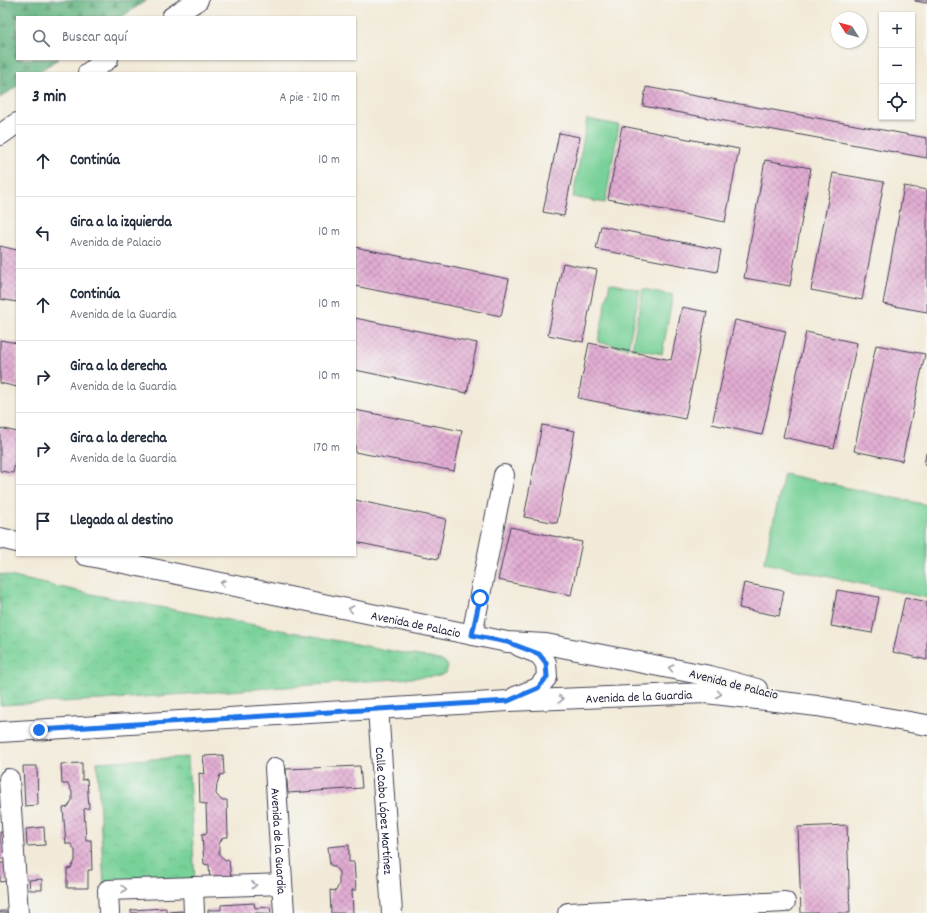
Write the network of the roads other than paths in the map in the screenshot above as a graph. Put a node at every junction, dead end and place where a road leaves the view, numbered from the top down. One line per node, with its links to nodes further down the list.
1 (198, 0): 2 (street)
2 (174, 16)
3 (107, 60): 4 (street)
4 (89, 72)
5 (16, 124): 6 (street)
6 (0, 134)
7 (504, 475): 11 (street)
8 (0, 538): 9 (street)
9 (16, 542)
10 (90, 556): 11 (street, Avenida de Palacio, one-way to 10)
11 (472, 635): 12 (street, Avenida de Palacio)
12 (507, 642): 13 (street, Avenida de la Guardia); 14 (street, Avenida de Palacio, one-way to 12)
13 (508, 701): 14 (street, Avenida de la Guardia, one-way to 14); 15 (street, Avenida de la Guardia)
14 (817, 706): 16 (street)
15 (378, 708): 17 (street, Avenida de la Guardia); 27 (street, Calle Cabo López Martínez)
16 (927, 725)
17 (0, 732)
18 (275, 768): 20 (street, Avenida de la Guardia)
19 (9, 779): 23 (street)
20 (282, 884): 21 (street, one-way to 20); 26 (street, Avenida de la Guardia)
21 (193, 887): 24 (street, one-way to 21); 25 (street)
22 (785, 902): 28 (street)
23 (18, 913)
24 (109, 913)
25 (194, 913)
26 (284, 913)
27 (392, 913)
28 (568, 913)

